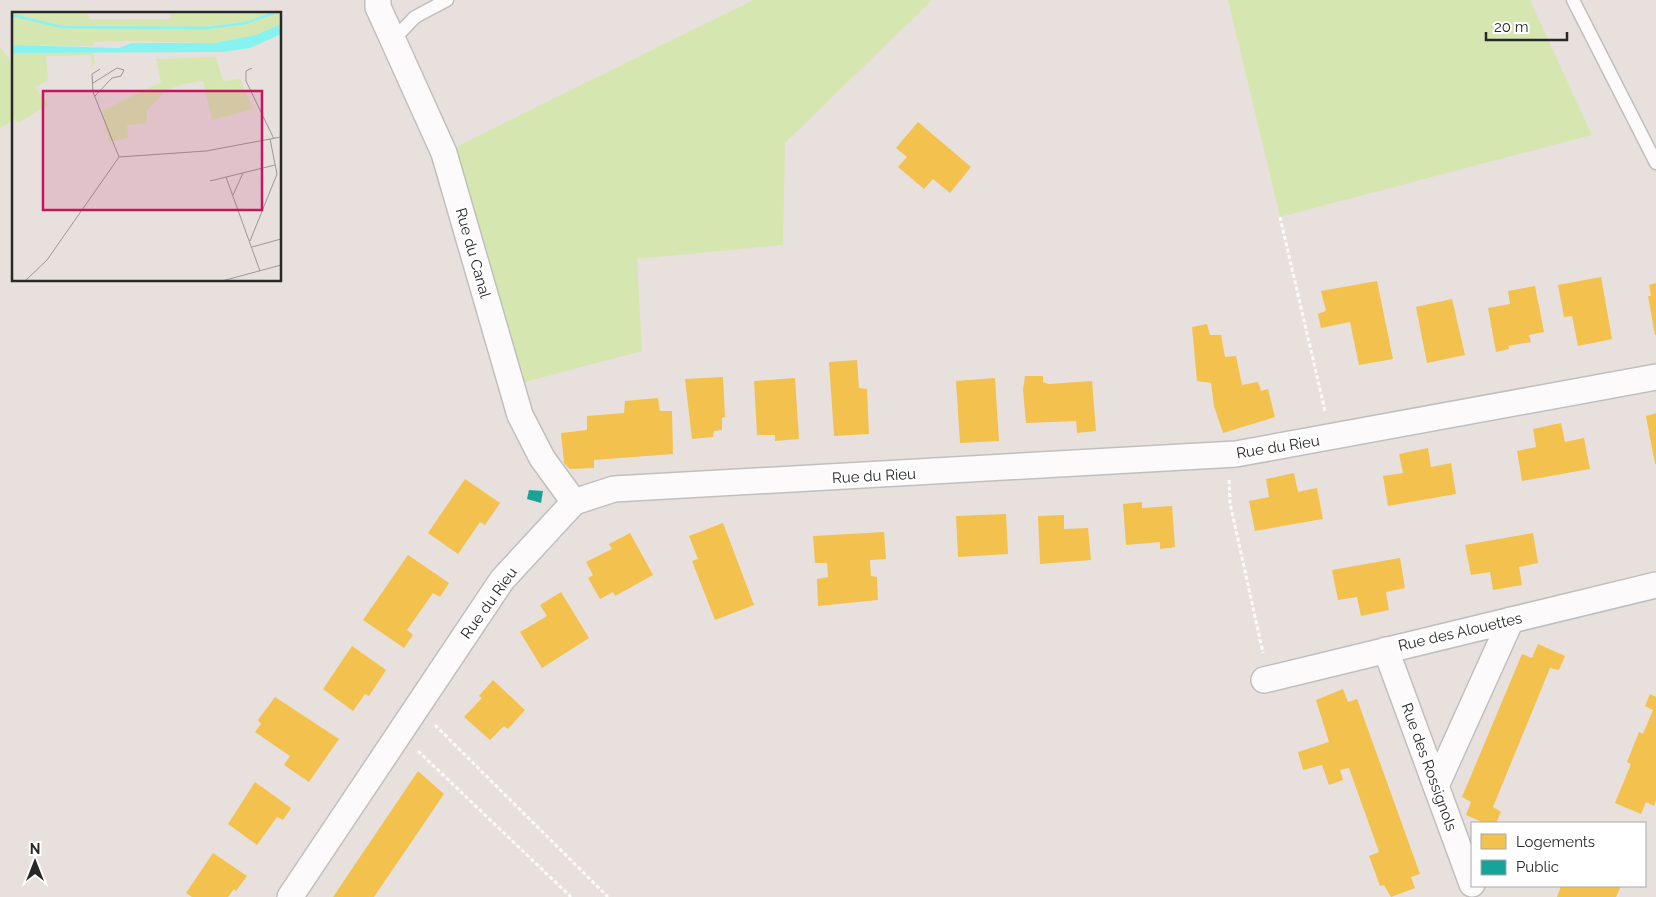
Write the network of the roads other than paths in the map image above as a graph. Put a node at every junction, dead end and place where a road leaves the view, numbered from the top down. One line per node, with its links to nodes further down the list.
1 (378, 0): 4 (street, Rue du Canal)
2 (448, 0): 4 (lane)
3 (1573, 0): 5 (lane)
4 (392, 40): 7 (street, Rue du Canal)
5 (1656, 163)
6 (1656, 378): 7 (street, Rue du Rieu)
7 (574, 502): 14 (street, Rue du Rieu)
8 (1656, 585): 9 (street, Rue des Alouettes)
9 (1511, 620): 10 (street, Rue des Alouettes); 12 (street)
10 (1386, 650): 11 (street, Rue des Alouettes); 12 (street, Rue des Rossignols)
11 (1266, 679)
12 (1436, 786): 13 (street, Rue des Rossignols)
13 (1471, 880)
14 (290, 897)

